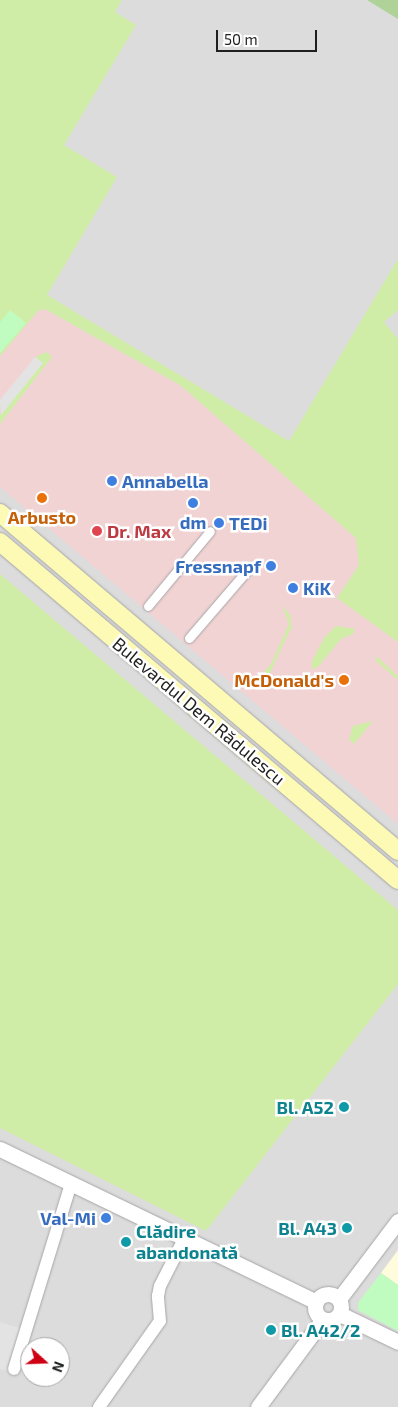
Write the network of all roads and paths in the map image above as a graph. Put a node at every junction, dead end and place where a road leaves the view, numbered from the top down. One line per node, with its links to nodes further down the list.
1 (0, 512): 7 (main road, Bulevardul Dem Rădulescu)
2 (210, 531): 5 (street)
3 (0, 542): 8 (main road, Bulevardul Dem Rădulescu)
4 (250, 567): 6 (street)
5 (148, 606)
6 (189, 638)
7 (398, 851)
8 (398, 880)
9 (0, 1149): 10 (street)
10 (71, 1184): 12 (street); 17 (street)
11 (398, 1221): 14 (street)
12 (184, 1239): 13 (street); 18 (street)
13 (316, 1302): 14 (street); 15 (street)
14 (339, 1306): 15 (street); 16 (street)
15 (323, 1319): 19 (street)
16 (398, 1342)
17 (14, 1370)
18 (99, 1407)
19 (258, 1407)

